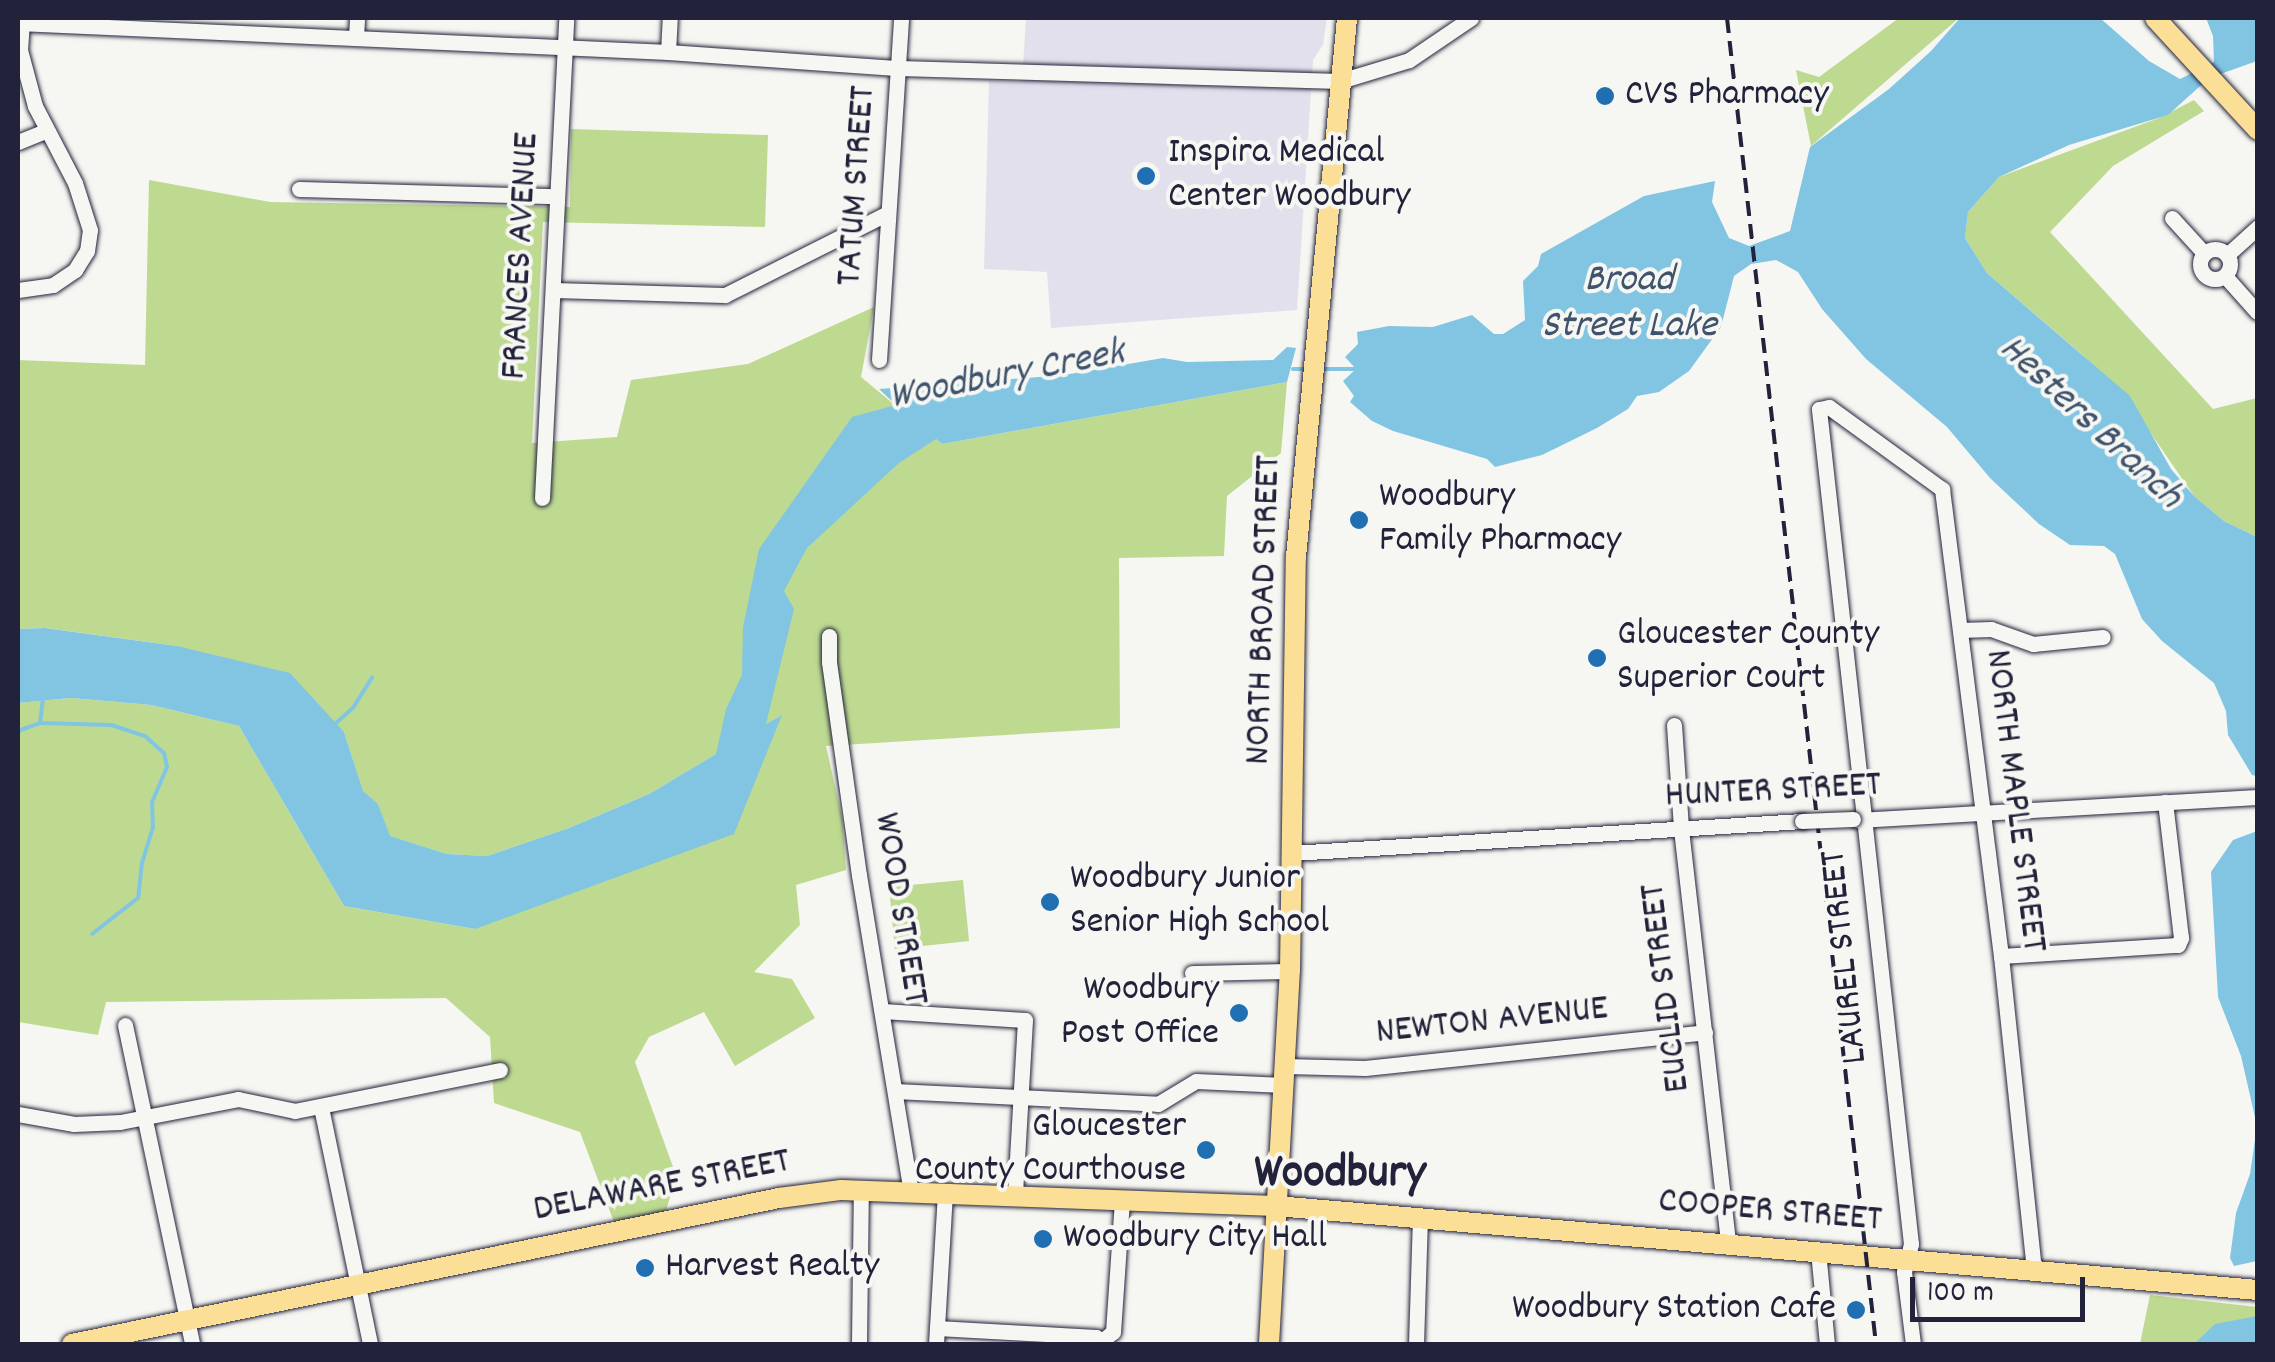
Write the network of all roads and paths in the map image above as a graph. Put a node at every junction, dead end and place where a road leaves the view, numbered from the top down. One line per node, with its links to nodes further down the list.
1 (357, 18): 10 (street)
2 (566, 18): 11 (street, FRANCES AVENUE)
3 (670, 18): 12 (street)
4 (901, 18): 13 (street, TATUM STREET)
5 (1347, 18): 14 (main road, NORTH BROAD STREET)
6 (1470, 18): 14 (street)
7 (2155, 18): 16 (main road)
8 (20, 23): 9 (street); 15 (street)
9 (151, 23): 10 (street)
10 (356, 38): 11 (street)
11 (564, 48): 12 (street); 19 (street, FRANCES AVENUE)
12 (668, 52): 13 (street)
13 (898, 68): 14 (street); 20 (street, TATUM STREET)
14 (1340, 81): 41 (main road, NORTH BROAD STREET)
15 (46, 130): 17 (street); 26 (street)
16 (2258, 130)
17 (18, 142)
18 (300, 189): 19 (street)
19 (557, 196): 27 (street, FRANCES AVENUE)
20 (886, 214): 27 (street); 29 (street, TATUM STREET)
21 (2172, 218): 23 (street)
22 (2258, 228): 24 (street)
23 (2204, 253): 24 (street); 25 (street)
24 (2227, 255): 25 (street)
25 (2224, 276): 28 (street)
26 (18, 290)
27 (553, 290): 31 (street, FRANCES AVENUE)
28 (2257, 312)
29 (879, 360)
30 (1819, 409): 32 (street, NORTH MAPLE STREET); 39 (street, LAUREL STREET)
31 (542, 498)
32 (1960, 630): 34 (street); 38 (street, NORTH MAPLE STREET)
33 (830, 636): 45 (street, WOOD STREET)
34 (2103, 637)
35 (1674, 726): 40 (street, EUCLID STREET)
36 (2256, 797): 37 (street, HUNTER STREET)
37 (2165, 802): 38 (street, HUNTER STREET); 42 (street)
38 (1982, 812): 39 (street, HUNTER STREET); 42 (street, NORTH MAPLE STREET)
39 (1858, 820): 40 (street, HUNTER STREET, bridge); 64 (street, LAUREL STREET)
40 (1681, 829): 41 (street, HUNTER STREET); 47 (street, EUCLID STREET)
41 (1292, 853): 43 (main road, NORTH BROAD STREET)
42 (2001, 956): 65 (street, NORTH MAPLE STREET)
43 (1290, 971): 44 (street); 49 (main road, NORTH BROAD STREET)
44 (1192, 973)
45 (882, 1011): 50 (street, WOOD STREET); 51 (street)
46 (124, 1025): 54 (street)
47 (1705, 1032): 49 (street, NEWTON AVENUE); 62 (street, EUCLID STREET)
48 (500, 1070): 52 (street)
49 (1285, 1075): 51 (street, NEWTON AVENUE); 60 (main road, NORTH BROAD STREET)
50 (895, 1091): 51 (street, NEWTON AVENUE); 56 (street, WOOD STREET)
51 (1021, 1098): 58 (street)
52 (321, 1107): 54 (street); 66 (street)
53 (18, 1114): 54 (street)
54 (144, 1118): 68 (street)
55 (862, 1190): 56 (main road, DELAWARE STREET); 66 (main road, DELAWARE STREET); 74 (street)
56 (911, 1192): 57 (main road, DELAWARE STREET)
57 (945, 1192): 58 (main road, DELAWARE STREET); 69 (street)
58 (1015, 1196): 59 (main road, DELAWARE STREET)
59 (1122, 1201): 60 (main road, DELAWARE STREET); 70 (street)
60 (1276, 1206): 61 (main road, COOPER STREET); 75 (main road, NORTH BROAD STREET)
61 (1420, 1218): 62 (main road, COOPER STREET); 76 (street)
62 (1728, 1243): 63 (main road, COOPER STREET)
63 (1818, 1251): 64 (main road, COOPER STREET); 77 (street)
64 (1907, 1260): 65 (main road, COOPER STREET); 78 (street, LAUREL STREET)
65 (2034, 1270): 67 (main road, COOPER STREET)
66 (360, 1284): 68 (main road, DELAWARE STREET); 73 (street)
67 (2258, 1290)
68 (187, 1320): 71 (main road, DELAWARE STREET); 72 (street)
69 (937, 1336): 70 (street)
70 (1100, 1343)
71 (72, 1344)
72 (192, 1344)
73 (370, 1344)
74 (858, 1344)
75 (1269, 1344)
76 (1416, 1344)
77 (1827, 1344)
78 (1913, 1344)

